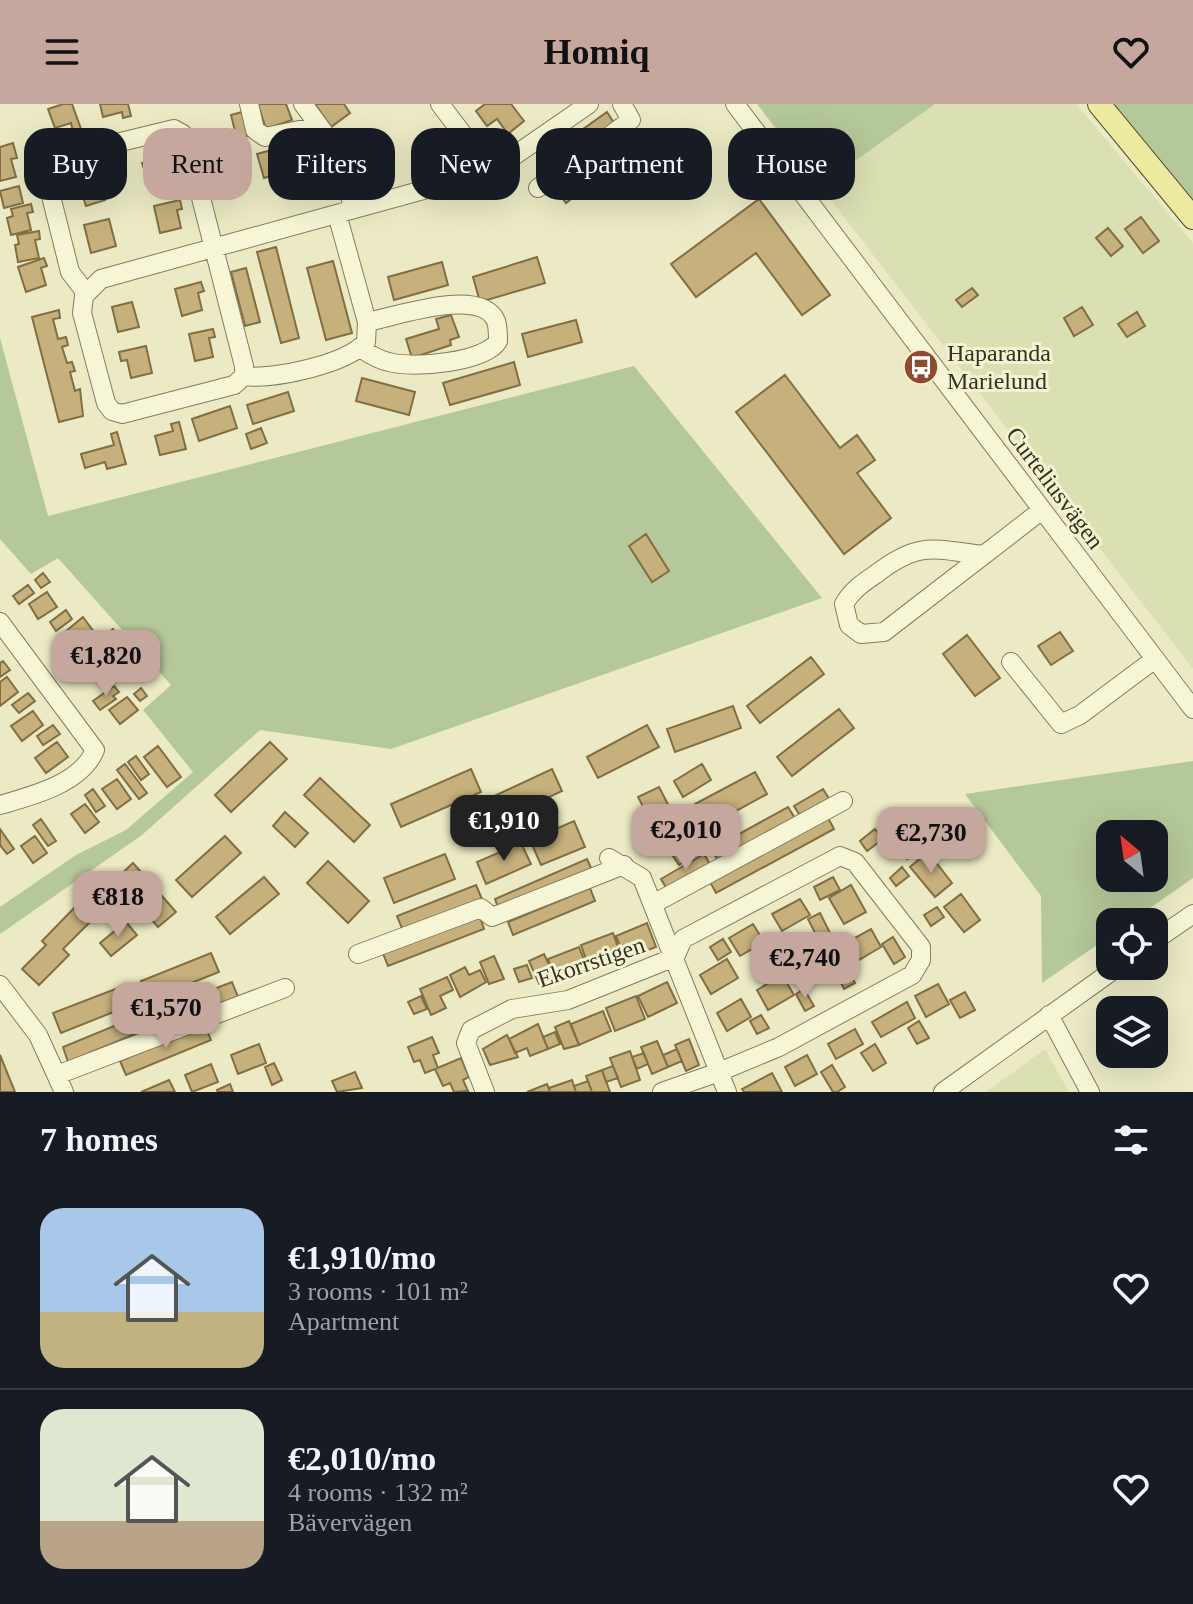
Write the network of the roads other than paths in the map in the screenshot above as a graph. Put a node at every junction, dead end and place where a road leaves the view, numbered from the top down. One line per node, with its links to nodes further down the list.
1 (249, 104): 8 (street)
2 (303, 104): 8 (street)
3 (440, 104): 9 (street)
4 (589, 104): 11 (street)
5 (622, 104): 10 (street)
6 (735, 104): 20 (street, Curteliusvägen)
7 (1099, 104): 14 (main road)
8 (319, 126): 13 (street)
9 (458, 128)
10 (620, 128)
11 (520, 150)
12 (411, 193): 13 (street)
13 (346, 212): 15 (street); 17 (street)
14 (1193, 218)
15 (215, 248): 16 (street); 16 (street); 19 (street)
16 (86, 293): 19 (street)
17 (367, 322): 18 (street); 18 (street)
18 (360, 348): 19 (street)
19 (244, 376)
20 (1042, 510): 21 (street); 23 (street, Curteliusvägen)
21 (983, 555): 21 (street)
22 (0, 622): 27 (street)
23 (1155, 659): 24 (street); 25 (street, Curteliusvägen)
24 (1011, 662)
25 (1193, 709)
26 (843, 801): 28 (street)
27 (0, 805)
28 (653, 904): 31 (street); 32 (street)
29 (1193, 914): 30 (street)
30 (1168, 931)
31 (358, 954)
32 (675, 957): 37 (street, Ekorrstigen); 37 (street); 39 (street, Ekorrstigen)
33 (1099, 980): 36 (street)
34 (0, 985): 38 (street)
35 (285, 988): 38 (street)
36 (1049, 1015): 42 (street); 43 (street)
37 (719, 1072): 40 (street); 41 (street, Ekorrstigen)
38 (60, 1083)
39 (485, 1092)
40 (662, 1092)
41 (727, 1092)
42 (943, 1092)
43 (1090, 1092)

